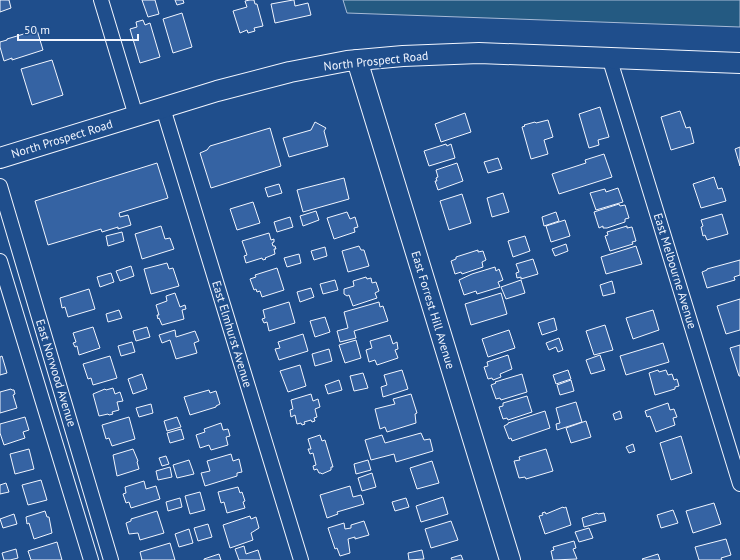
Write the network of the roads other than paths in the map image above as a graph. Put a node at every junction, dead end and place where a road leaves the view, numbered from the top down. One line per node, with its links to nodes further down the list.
1 (101, 0): 6 (street)
2 (610, 57): 3 (main road, North Prospect Road); 4 (main road, North Prospect Road); 10 (street, East Melbourne Avenue)
3 (357, 60): 5 (main road, North Prospect Road); 14 (main road, East Forrest Hill Avenue)
4 (740, 63)
5 (163, 108): 6 (main road, North Prospect Road); 13 (street, East Elmhurst Avenue)
6 (136, 116): 7 (main road, North Prospect Road)
7 (0, 158)
8 (0, 186): 12 (street, East Norwood Avenue)
9 (0, 261): 11 (street, East Norwood Avenue)
10 (740, 484)
11 (91, 560)
12 (111, 560)
13 (301, 560)
14 (510, 560)

